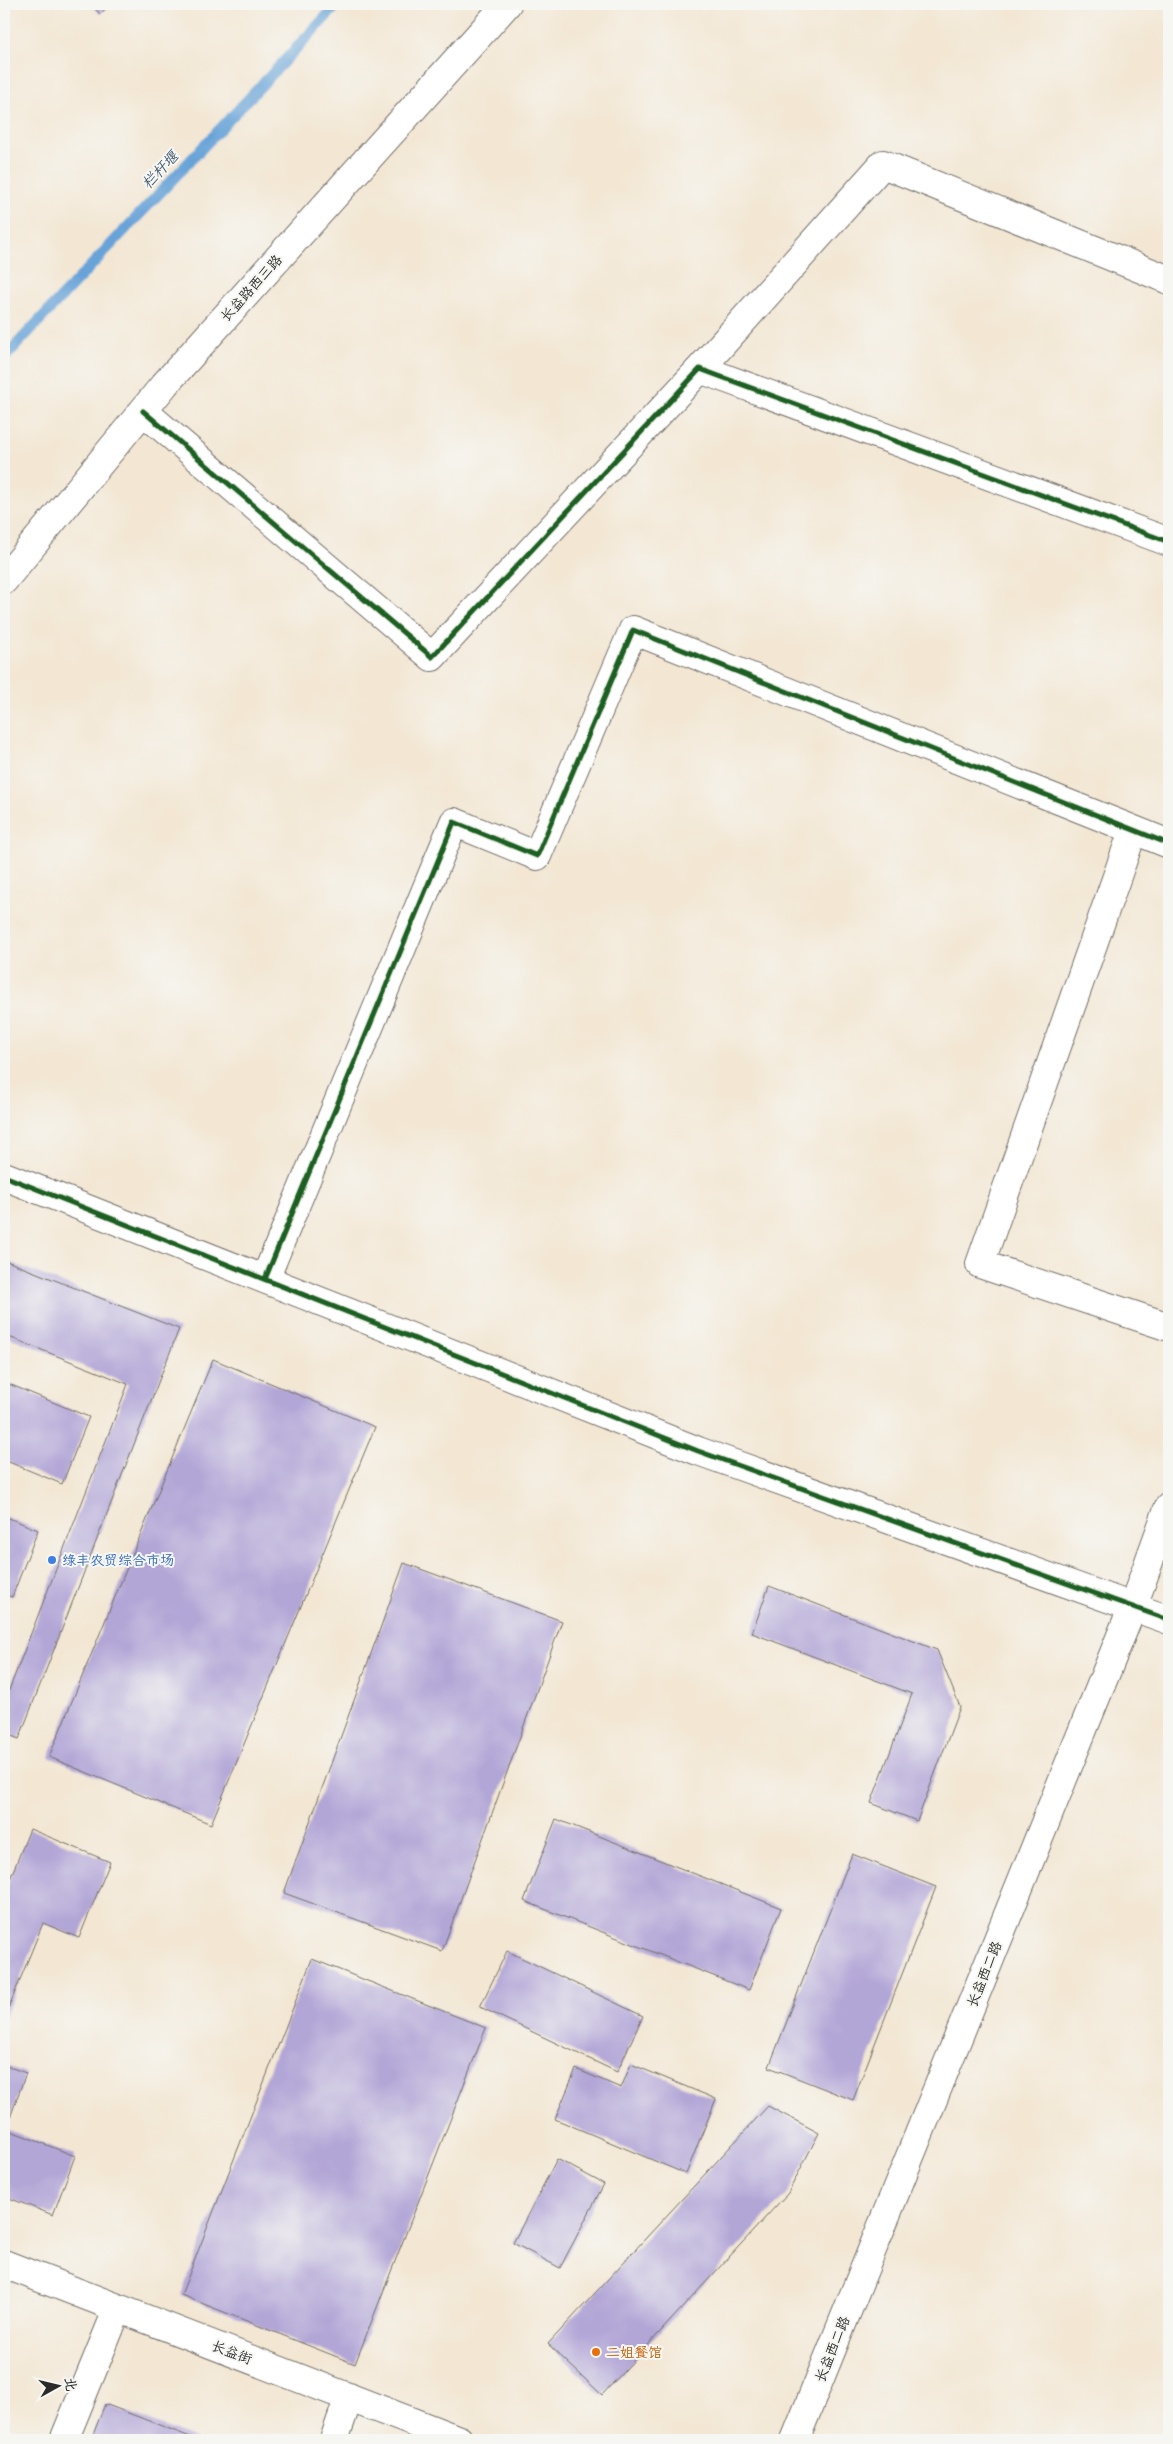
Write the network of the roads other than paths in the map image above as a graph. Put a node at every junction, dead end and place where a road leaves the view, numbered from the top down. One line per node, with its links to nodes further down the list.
1 (507, 4): 4 (street, 长益路西三路)
2 (1169, 280): 3 (street)
3 (700, 369): 4 (street); 5 (street)
4 (143, 411): 6 (street, 长益路西三路)
5 (1169, 542)
6 (4, 580)
7 (1133, 830): 8 (street); 10 (street); 11 (street)
8 (1169, 844)
9 (4, 1176): 10 (street)
10 (265, 1279): 13 (street)
11 (1169, 1327)
12 (1169, 1506): 13 (street, 长益西二路)
13 (1133, 1606): 14 (street); 21 (street, 长益西二路)
14 (1169, 1620)
15 (4, 2264): 16 (street, 长益街)
16 (118, 2308): 17 (street, 长益街); 18 (street)
17 (349, 2398): 19 (street); 20 (street, 长益街)
18 (64, 2440)
19 (334, 2440)
20 (459, 2440)
21 (795, 2440)

